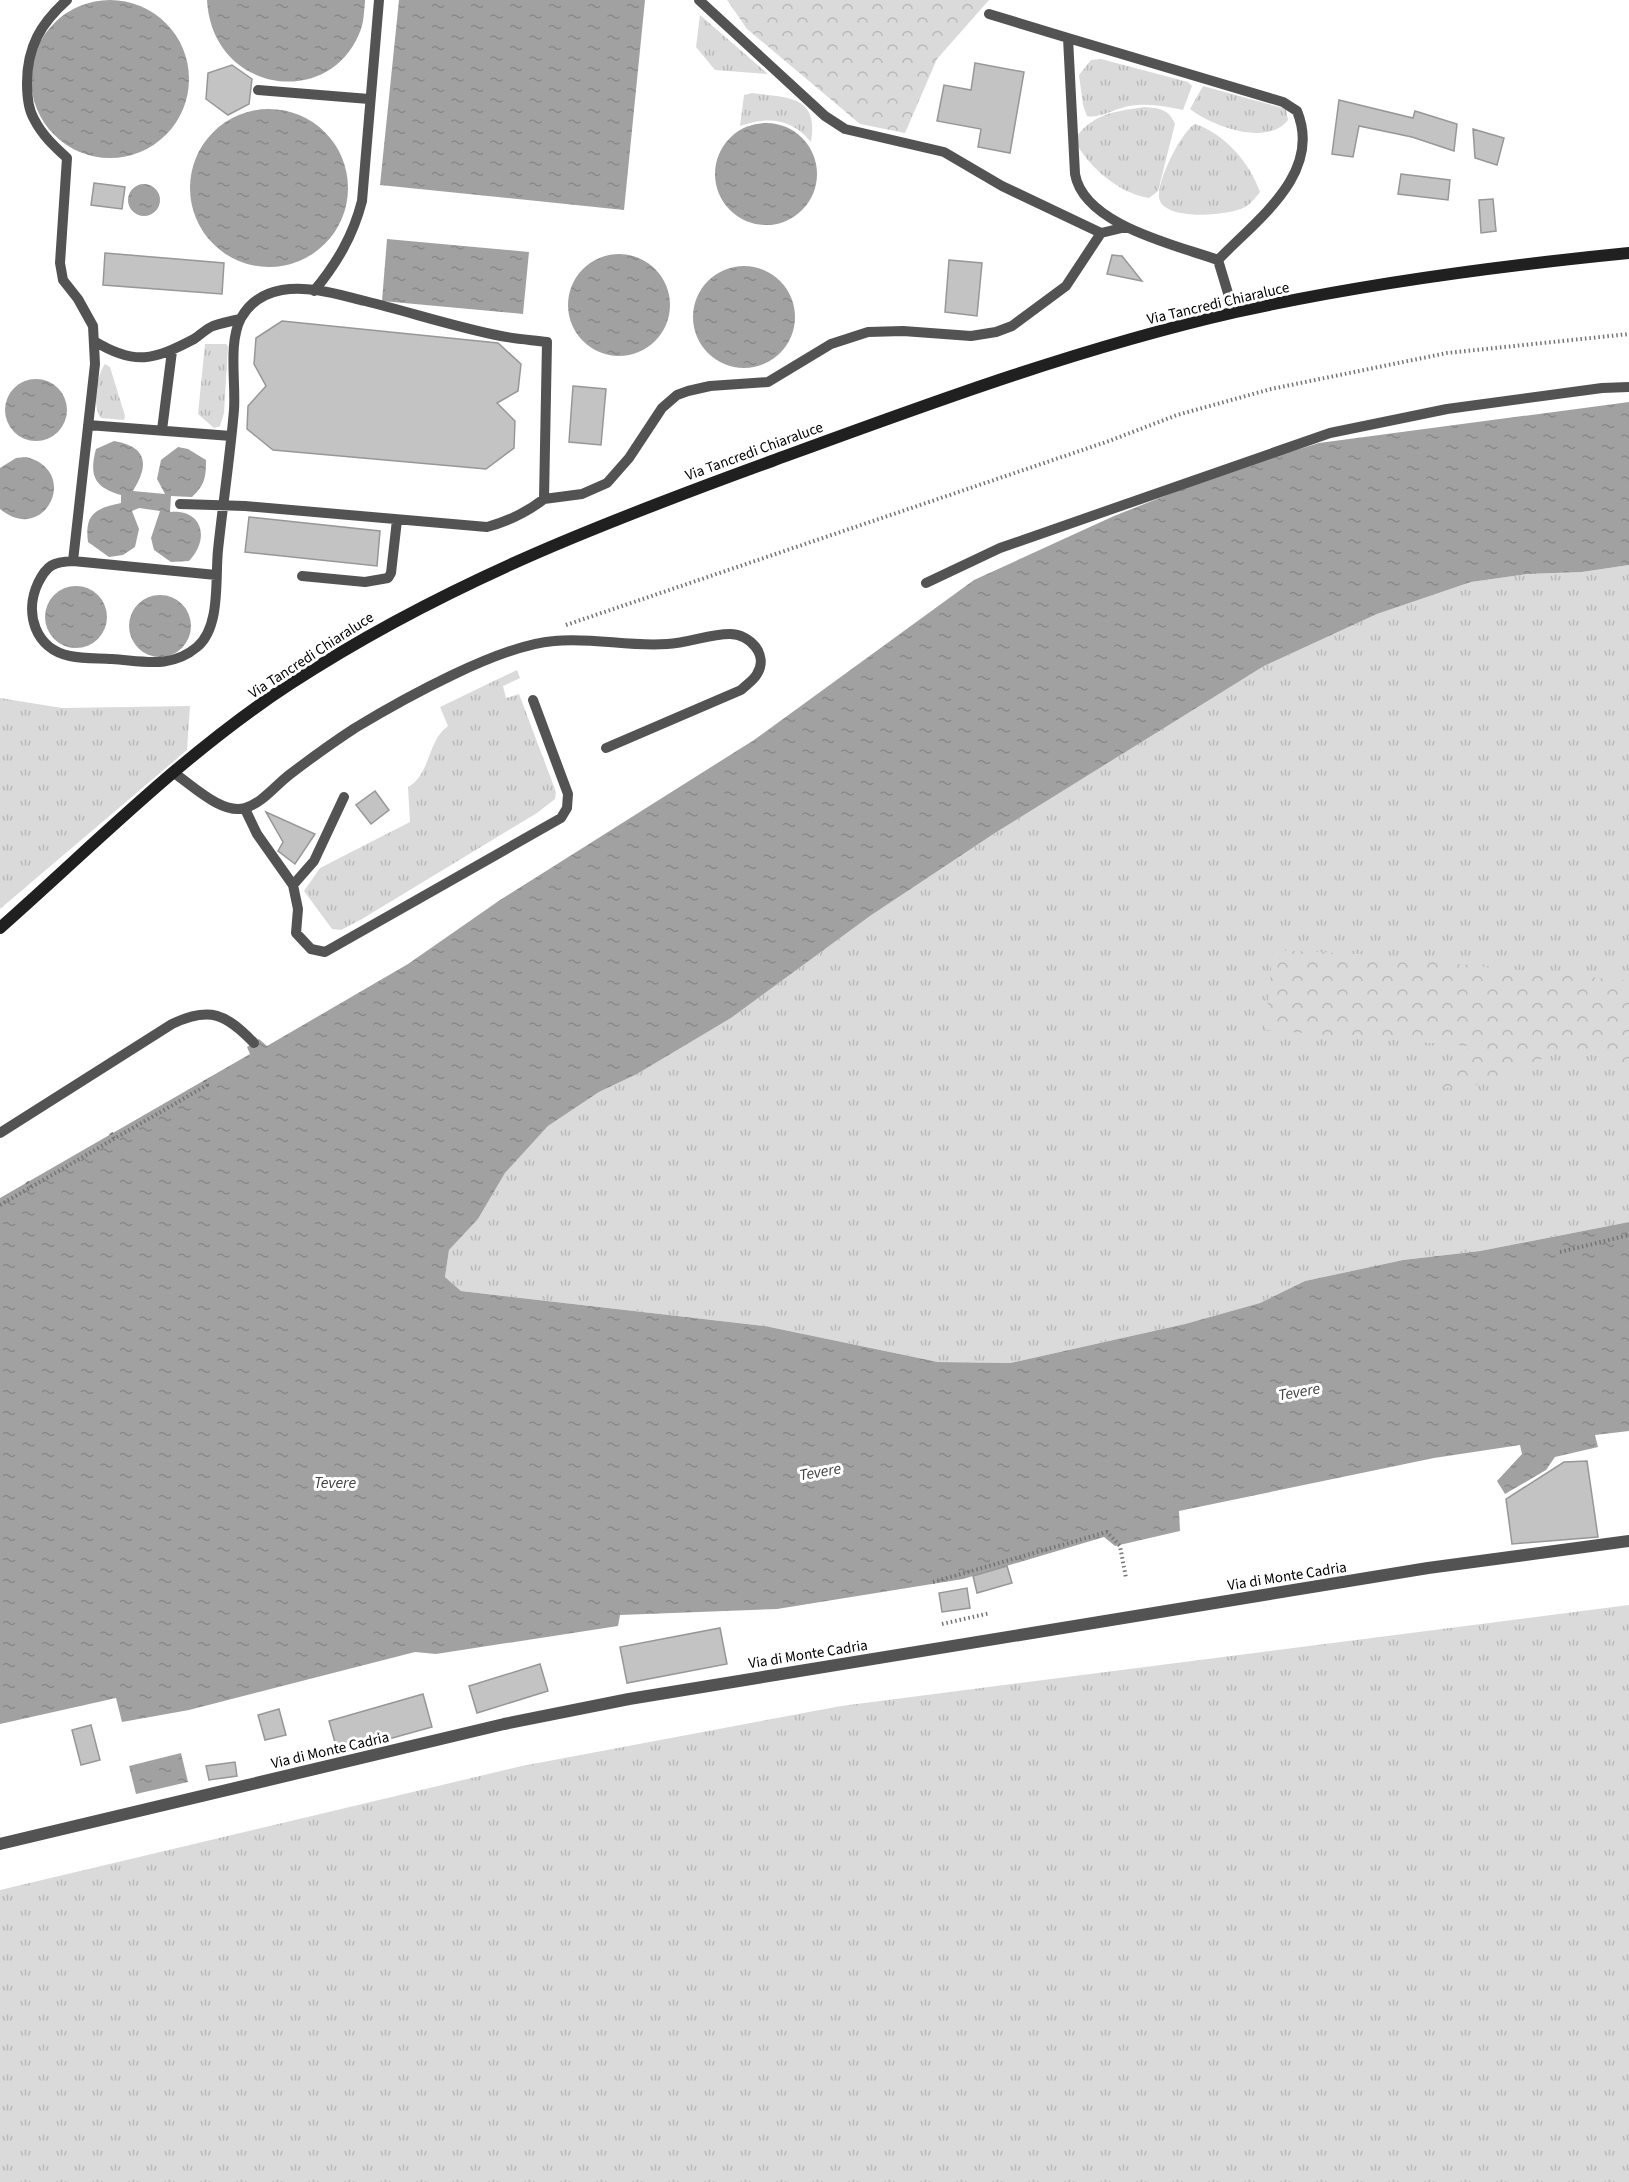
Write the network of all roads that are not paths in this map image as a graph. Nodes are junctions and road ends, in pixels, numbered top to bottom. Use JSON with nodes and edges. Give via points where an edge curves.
{"nodes":[{"id":1,"x":67,"y":0,"type":"edge"},
{"id":2,"x":379,"y":0,"type":"edge"},
{"id":3,"x":699,"y":0,"type":"edge"},
{"id":4,"x":989,"y":14,"type":"dead end"},
{"id":5,"x":1068,"y":38,"type":"junction"},
{"id":6,"x":258,"y":90,"type":"dead end"},
{"id":7,"x":369,"y":99,"type":"junction"},
{"id":8,"x":1126,"y":226,"type":"junction"},
{"id":9,"x":1101,"y":233,"type":"junction"},
{"id":10,"x":1629,"y":253,"type":"edge"},
{"id":11,"x":1218,"y":260,"type":"junction"},
{"id":12,"x":314,"y":291,"type":"junction"},
{"id":13,"x":1234,"y":313,"type":"junction"},
{"id":14,"x":240,"y":319,"type":"junction"},
{"id":15,"x":94,"y":340,"type":"junction"},
{"id":16,"x":172,"y":351,"type":"junction"},
{"id":17,"x":1629,"y":387,"type":"edge"},
{"id":18,"x":88,"y":425,"type":"junction"},
{"id":19,"x":162,"y":430,"type":"junction"},
{"id":20,"x":231,"y":436,"type":"junction"},
{"id":21,"x":544,"y":499,"type":"junction"},
{"id":22,"x":180,"y":504,"type":"dead end"},
{"id":23,"x":223,"y":505,"type":"junction"},
{"id":24,"x":397,"y":520,"type":"junction"},
{"id":25,"x":73,"y":561,"type":"junction"},
{"id":26,"x":216,"y":575,"type":"junction"},
{"id":27,"x":302,"y":576,"type":"dead end"},
{"id":28,"x":926,"y":584,"type":"dead end"},
{"id":29,"x":533,"y":700,"type":"dead end"},
{"id":30,"x":606,"y":747,"type":"dead end"},
{"id":31,"x":174,"y":773,"type":"junction"},
{"id":32,"x":344,"y":797,"type":"dead end"},
{"id":33,"x":244,"y":809,"type":"junction"},
{"id":34,"x":293,"y":885,"type":"junction"},
{"id":35,"x":0,"y":928,"type":"edge"},
{"id":36,"x":254,"y":1042,"type":"dead end"},
{"id":37,"x":0,"y":1133,"type":"edge"},
{"id":38,"x":1629,"y":1541,"type":"edge"},
{"id":39,"x":0,"y":1844,"type":"edge"}],
"edges":[{"from":1,"to":15,"type":"lane","via":[[48,17],[32,43],[27,93],[32,117],[67,158],[60,262],[63,280],[93,326]]},
{"from":2,"to":7,"type":"lane"},
{"from":3,"to":9,"type":"lane","via":[[825,116],[845,129],[944,152],[1002,186]]},
{"from":4,"to":5,"type":"lane"},
{"from":5,"to":8,"type":"lane","via":[[1076,181],[1086,199]]},
{"from":5,"to":11,"type":"lane","via":[[1283,102],[1297,111],[1302,146],[1294,176],[1282,194]]},
{"from":6,"to":7,"type":"lane"},
{"from":7,"to":12,"type":"lane","via":[[362,201],[355,229]]},
{"from":8,"to":9,"type":"lane"},
{"from":8,"to":11,"type":"lane"},
{"from":9,"to":21,"type":"lane","via":[[1066,286],[1012,326],[971,336],[868,332],[831,344],[768,382],[710,386],[677,395],[662,408],[607,483],[582,494]]},
{"from":10,"to":13,"type":"street","name":"Via Tancredi Chiaraluce","via":[[1419,278]]},
{"from":11,"to":13,"type":"lane"},
{"from":12,"to":14,"type":"lane","via":[[284,289],[260,297]]},
{"from":12,"to":21,"type":"lane","via":[[331,292],[501,336],[547,342]]},
{"from":13,"to":31,"type":"street","name":"Via Tancredi Chiaraluce","via":[[1017,374],[659,502],[518,559],[343,651],[260,705]]},
{"from":14,"to":16,"type":"lane","via":[[211,327]]},
{"from":14,"to":20,"type":"lane"},
{"from":15,"to":16,"type":"lane","via":[[137,357],[152,358]]},
{"from":15,"to":18,"type":"lane"},
{"from":16,"to":19,"type":"lane"},
{"from":17,"to":28,"type":"lane","via":[[1447,409],[1330,433],[1000,548]]},
{"from":18,"to":19,"type":"lane"},
{"from":18,"to":25,"type":"lane"},
{"from":19,"to":20,"type":"lane"},
{"from":20,"to":23,"type":"lane"},
{"from":21,"to":24,"type":"lane","via":[[526,513],[487,527]]},
{"from":22,"to":23,"type":"lane"},
{"from":23,"to":24,"type":"lane"},
{"from":23,"to":26,"type":"lane"},
{"from":24,"to":27,"type":"lane","via":[[388,578],[365,582]]},
{"from":25,"to":26,"type":"lane"},
{"from":25,"to":26,"type":"lane","via":[[53,562],[47,567],[32,599],[31,618],[45,643],[70,656],[163,663],[182,659],[208,636]]},
{"from":29,"to":34,"type":"lane","via":[[568,794],[561,818],[325,952],[311,949],[296,933],[298,909]]},
{"from":30,"to":33,"type":"lane","via":[[741,690],[757,674],[761,662],[756,646],[748,638],[732,633],[670,644],[630,645],[591,639],[530,644],[442,681],[377,715],[333,742]]},
{"from":31,"to":33,"type":"lane","via":[[214,801]]},
{"from":31,"to":35,"type":"street","name":"Via Tancredi Chiaraluce"},
{"from":32,"to":34,"type":"lane","via":[[314,861]]},
{"from":33,"to":34,"type":"lane"},
{"from":36,"to":37,"type":"lane","via":[[221,1016],[191,1016],[172,1024]]},
{"from":38,"to":39,"type":"street","name":"Via di Monte Cadria","via":[[1417,1570],[618,1701],[504,1724]]}]}
